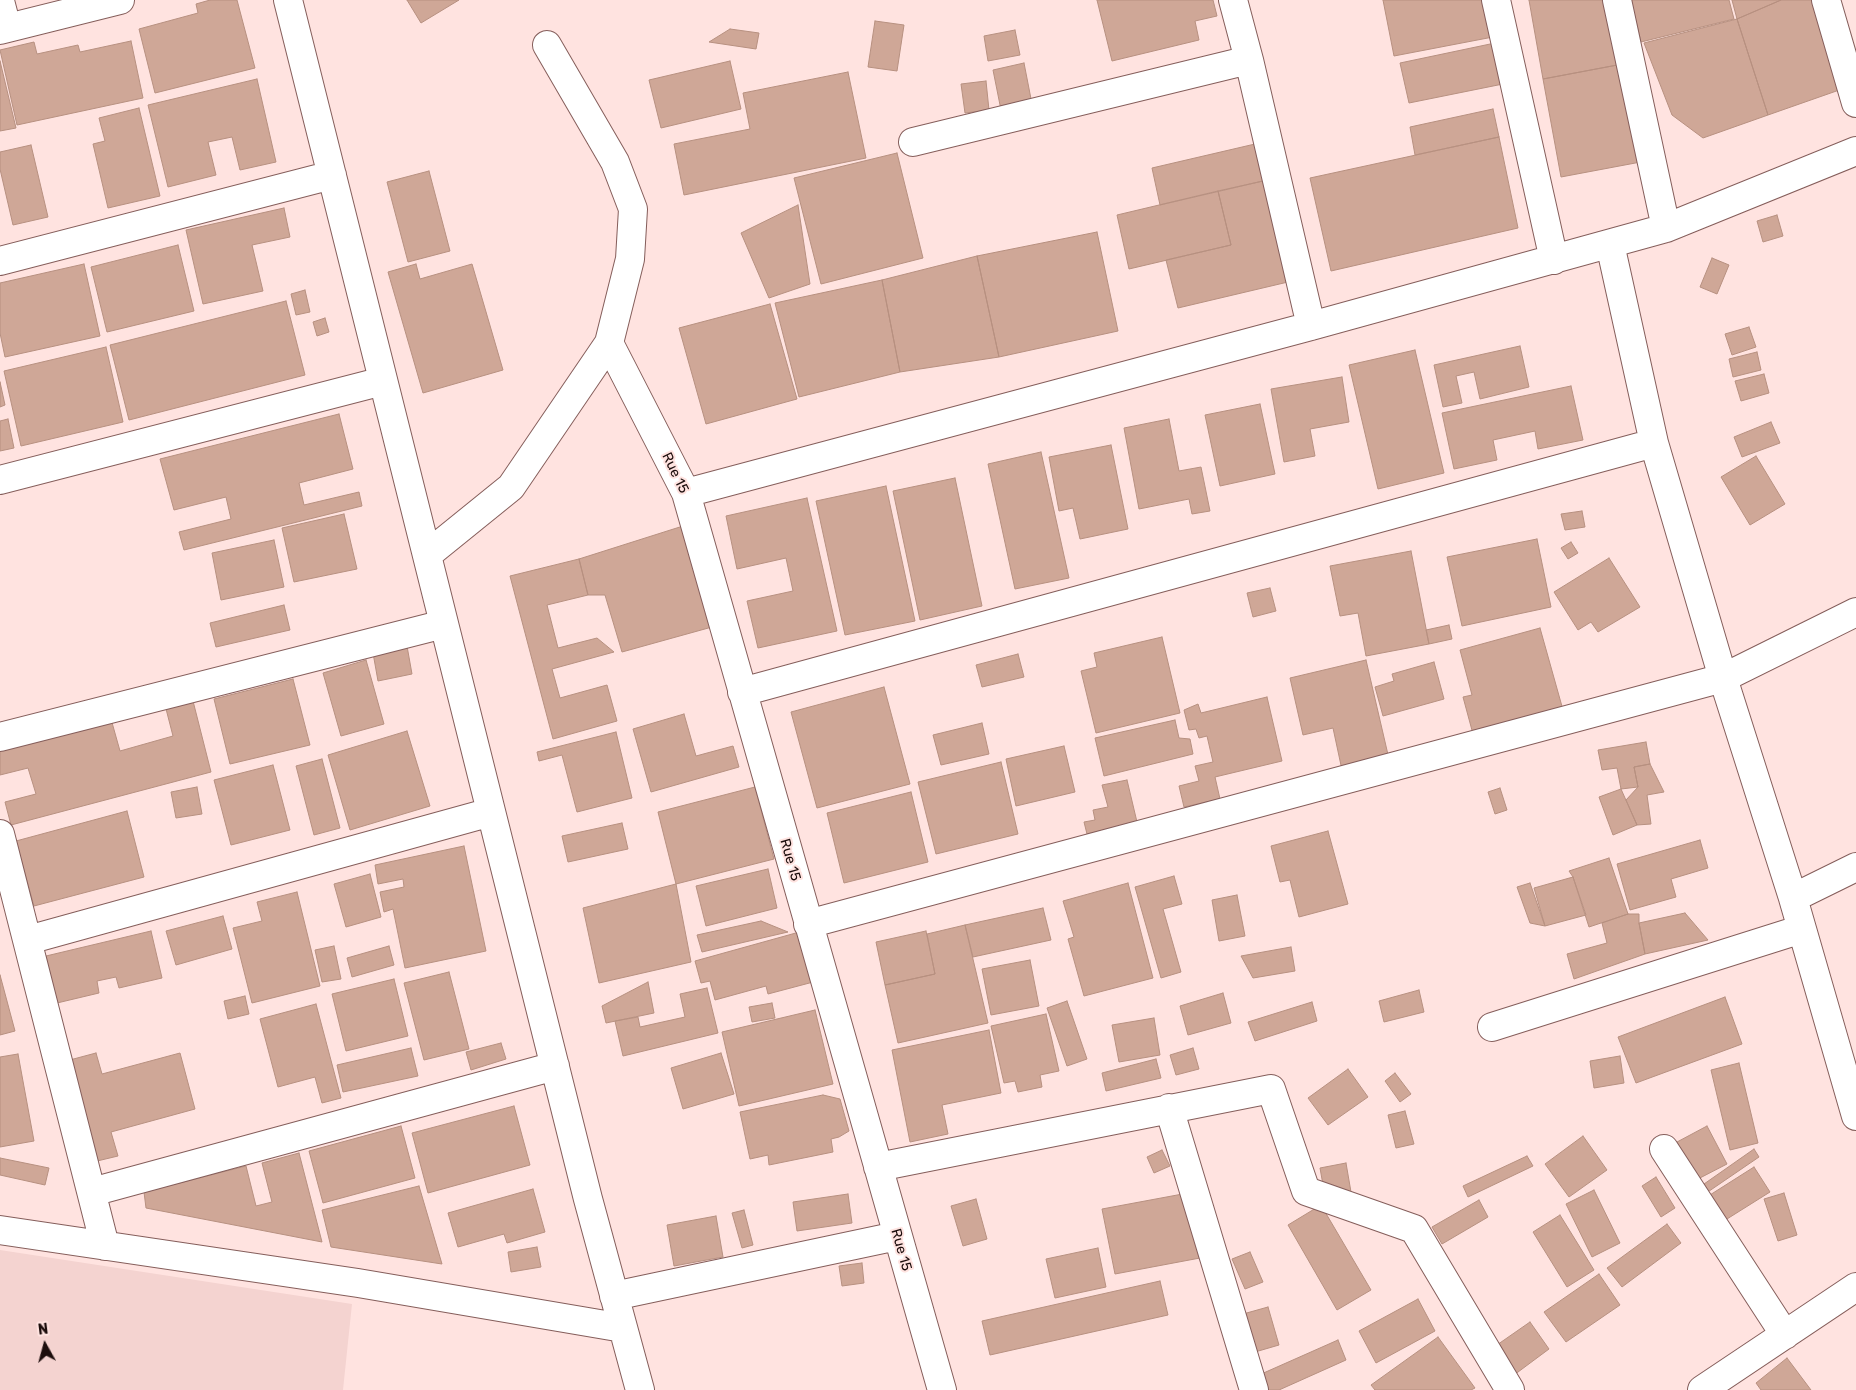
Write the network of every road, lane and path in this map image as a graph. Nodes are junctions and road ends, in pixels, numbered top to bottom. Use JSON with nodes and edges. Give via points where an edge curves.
{"nodes":[{"id":1,"x":120,"y":0,"type":"edge"},
{"id":2,"x":288,"y":0,"type":"edge"},
{"id":3,"x":1233,"y":0,"type":"edge"},
{"id":4,"x":1496,"y":0,"type":"edge"},
{"id":5,"x":1617,"y":0,"type":"edge"},
{"id":6,"x":1826,"y":0,"type":"edge"},
{"id":7,"x":0,"y":1,"type":"edge"},
{"id":8,"x":3,"y":29,"type":"edge"},
{"id":9,"x":547,"y":45,"type":"dead end"},
{"id":10,"x":1249,"y":60,"type":"junction"},
{"id":11,"x":1856,"y":103,"type":"edge"},
{"id":12,"x":913,"y":142,"type":"dead end"},
{"id":13,"x":1856,"y":151,"type":"edge"},
{"id":14,"x":332,"y":175,"type":"junction"},
{"id":15,"x":1666,"y":228,"type":"junction"},
{"id":16,"x":1610,"y":244,"type":"junction"},
{"id":17,"x":1554,"y":260,"type":"junction"},
{"id":18,"x":0,"y":261,"type":"edge"},
{"id":19,"x":1311,"y":326,"type":"junction"},
{"id":20,"x":608,"y":343,"type":"junction"},
{"id":21,"x":383,"y":381,"type":"junction"},
{"id":22,"x":1654,"y":443,"type":"junction"},
{"id":23,"x":0,"y":480,"type":"edge"},
{"id":24,"x":686,"y":493,"type":"junction"},
{"id":25,"x":427,"y":555,"type":"junction"},
{"id":26,"x":1856,"y":612,"type":"edge"},
{"id":27,"x":444,"y":624,"type":"junction"},
{"id":28,"x":1723,"y":678,"type":"junction"},
{"id":29,"x":742,"y":692,"type":"junction"},
{"id":30,"x":0,"y":737,"type":"edge"},
{"id":31,"x":491,"y":812,"type":"junction"},
{"id":32,"x":0,"y":834,"type":"edge"},
{"id":33,"x":1856,"y":867,"type":"edge"},
{"id":34,"x":1793,"y":898,"type":"junction"},
{"id":35,"x":808,"y":924,"type":"junction"},
{"id":36,"x":1802,"y":929,"type":"junction"},
{"id":37,"x":28,"y":940,"type":"junction"},
{"id":38,"x":1492,"y":1027,"type":"dead end"},
{"id":39,"x":555,"y":1066,"type":"junction"},
{"id":40,"x":1169,"y":1108,"type":"junction"},
{"id":41,"x":1856,"y":1116,"type":"edge"},
{"id":42,"x":1664,"y":1149,"type":"dead end"},
{"id":43,"x":878,"y":1167,"type":"junction"},
{"id":44,"x":92,"y":1192,"type":"junction"},
{"id":45,"x":0,"y":1230,"type":"edge"},
{"id":46,"x":897,"y":1236,"type":"junction"},
{"id":47,"x":105,"y":1246,"type":"junction"},
{"id":48,"x":1856,"y":1287,"type":"edge"},
{"id":49,"x":614,"y":1296,"type":"junction"},
{"id":50,"x":623,"y":1328,"type":"junction"},
{"id":51,"x":1784,"y":1335,"type":"junction"},
{"id":52,"x":640,"y":1390,"type":"edge"},
{"id":53,"x":942,"y":1390,"type":"edge"},
{"id":54,"x":1254,"y":1390,"type":"edge"},
{"id":55,"x":1510,"y":1390,"type":"edge"},
{"id":56,"x":1702,"y":1390,"type":"edge"}],
"edges":[{"from":1,"to":8,"type":"street"},
{"from":2,"to":14,"type":"street"},
{"from":3,"to":10,"type":"street"},
{"from":4,"to":17,"type":"street"},
{"from":5,"to":15,"type":"street"},
{"from":6,"to":11,"type":"street"},
{"from":7,"to":8,"type":"street"},
{"from":9,"to":20,"type":"street","via":[[616,162],[633,209],[630,260]]},
{"from":10,"to":12,"type":"street"},
{"from":10,"to":19,"type":"street"},
{"from":13,"to":15,"type":"street"},
{"from":14,"to":18,"type":"street"},
{"from":14,"to":21,"type":"street"},
{"from":15,"to":16,"type":"street"},
{"from":16,"to":17,"type":"street"},
{"from":16,"to":22,"type":"street"},
{"from":17,"to":19,"type":"street"},
{"from":19,"to":24,"type":"street"},
{"from":20,"to":24,"type":"street","name":"Rue 15"},
{"from":20,"to":25,"type":"street","via":[[511,487]]},
{"from":21,"to":23,"type":"street"},
{"from":21,"to":25,"type":"street"},
{"from":22,"to":28,"type":"street"},
{"from":22,"to":29,"type":"street"},
{"from":24,"to":29,"type":"street","name":"Rue 15"},
{"from":25,"to":27,"type":"street"},
{"from":26,"to":28,"type":"street"},
{"from":27,"to":30,"type":"street"},
{"from":27,"to":31,"type":"street"},
{"from":28,"to":34,"type":"street"},
{"from":28,"to":35,"type":"street"},
{"from":29,"to":35,"type":"street","name":"Rue 15"},
{"from":31,"to":37,"type":"street"},
{"from":31,"to":39,"type":"street"},
{"from":32,"to":37,"type":"street"},
{"from":33,"to":34,"type":"street"},
{"from":34,"to":36,"type":"street"},
{"from":35,"to":43,"type":"street","name":"Rue 15"},
{"from":36,"to":38,"type":"street"},
{"from":36,"to":41,"type":"street"},
{"from":37,"to":44,"type":"street"},
{"from":39,"to":44,"type":"street"},
{"from":39,"to":49,"type":"street"},
{"from":40,"to":43,"type":"street"},
{"from":40,"to":54,"type":"street"},
{"from":40,"to":55,"type":"street","via":[[1271,1089],[1306,1191],[1414,1229]]},
{"from":42,"to":51,"type":"street"},
{"from":43,"to":46,"type":"street","name":"Rue 15"},
{"from":44,"to":47,"type":"street"},
{"from":45,"to":47,"type":"street"},
{"from":46,"to":49,"type":"street"},
{"from":46,"to":53,"type":"street","name":"Rue 15"},
{"from":47,"to":50,"type":"street"},
{"from":48,"to":51,"type":"street"},
{"from":49,"to":50,"type":"street"},
{"from":50,"to":52,"type":"street"},
{"from":51,"to":56,"type":"street"}]}
